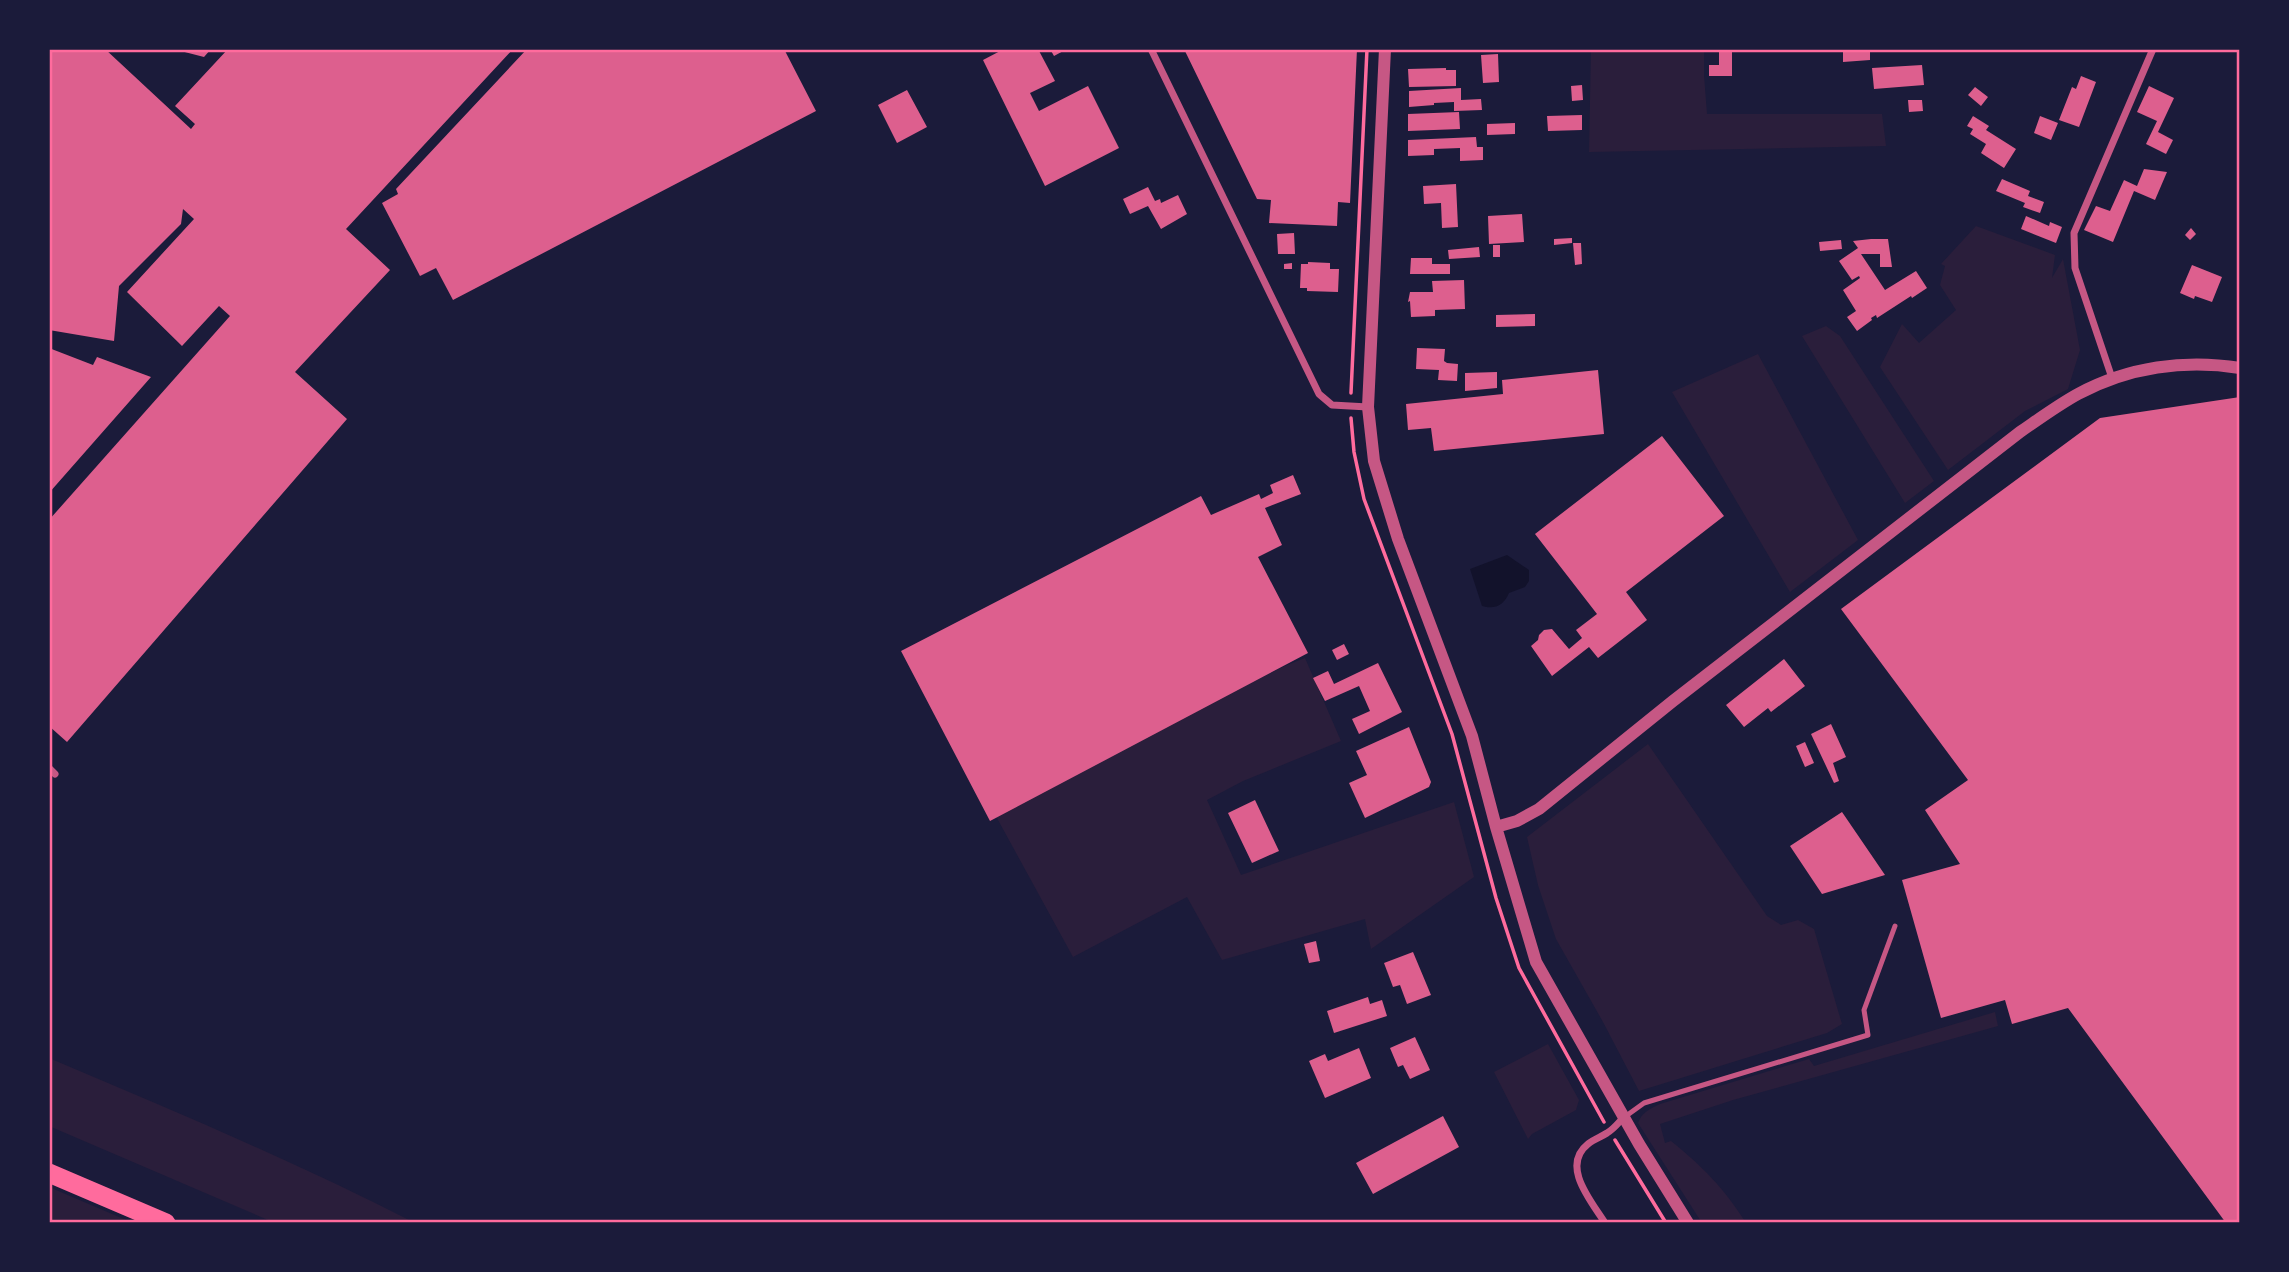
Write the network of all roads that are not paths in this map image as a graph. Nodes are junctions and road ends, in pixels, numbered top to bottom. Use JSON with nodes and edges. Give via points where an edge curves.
{"nodes":[{"id":1,"x":1151,"y":49,"type":"edge"},
{"id":2,"x":1385,"y":49,"type":"edge"},
{"id":3,"x":2153,"y":49,"type":"edge"},
{"id":4,"x":2240,"y":368,"type":"edge"},
{"id":5,"x":2112,"y":378,"type":"junction"},
{"id":6,"x":1368,"y":407,"type":"junction"},
{"id":7,"x":1496,"y":827,"type":"junction"},
{"id":8,"x":1895,"y":926,"type":"dead end"},
{"id":9,"x":1624,"y":1117,"type":"junction"},
{"id":10,"x":49,"y":1173,"type":"edge"},
{"id":11,"x":166,"y":1223,"type":"edge"},
{"id":12,"x":1605,"y":1223,"type":"edge"},
{"id":13,"x":1688,"y":1223,"type":"edge"}],
"edges":[{"from":1,"to":6,"type":"street","via":[[1319,394],[1332,405]]},
{"from":2,"to":6,"type":"street"},
{"from":3,"to":5,"type":"street","via":[[2074,233],[2075,268]]},
{"from":4,"to":5,"type":"street","via":[[2157,366]]},
{"from":5,"to":7,"type":"street","via":[[2020,432],[1539,809]]},
{"from":6,"to":7,"type":"street","via":[[1374,461],[1398,539],[1472,736]]},
{"from":7,"to":9,"type":"street","via":[[1536,962]]},
{"from":8,"to":9,"type":"lane","via":[[1864,1010],[1868,1035],[1644,1103]]},
{"from":9,"to":12,"type":"street","via":[[1587,1144],[1576,1168]]},
{"from":9,"to":13,"type":"street"},
{"from":10,"to":11,"type":"highway"}]}
